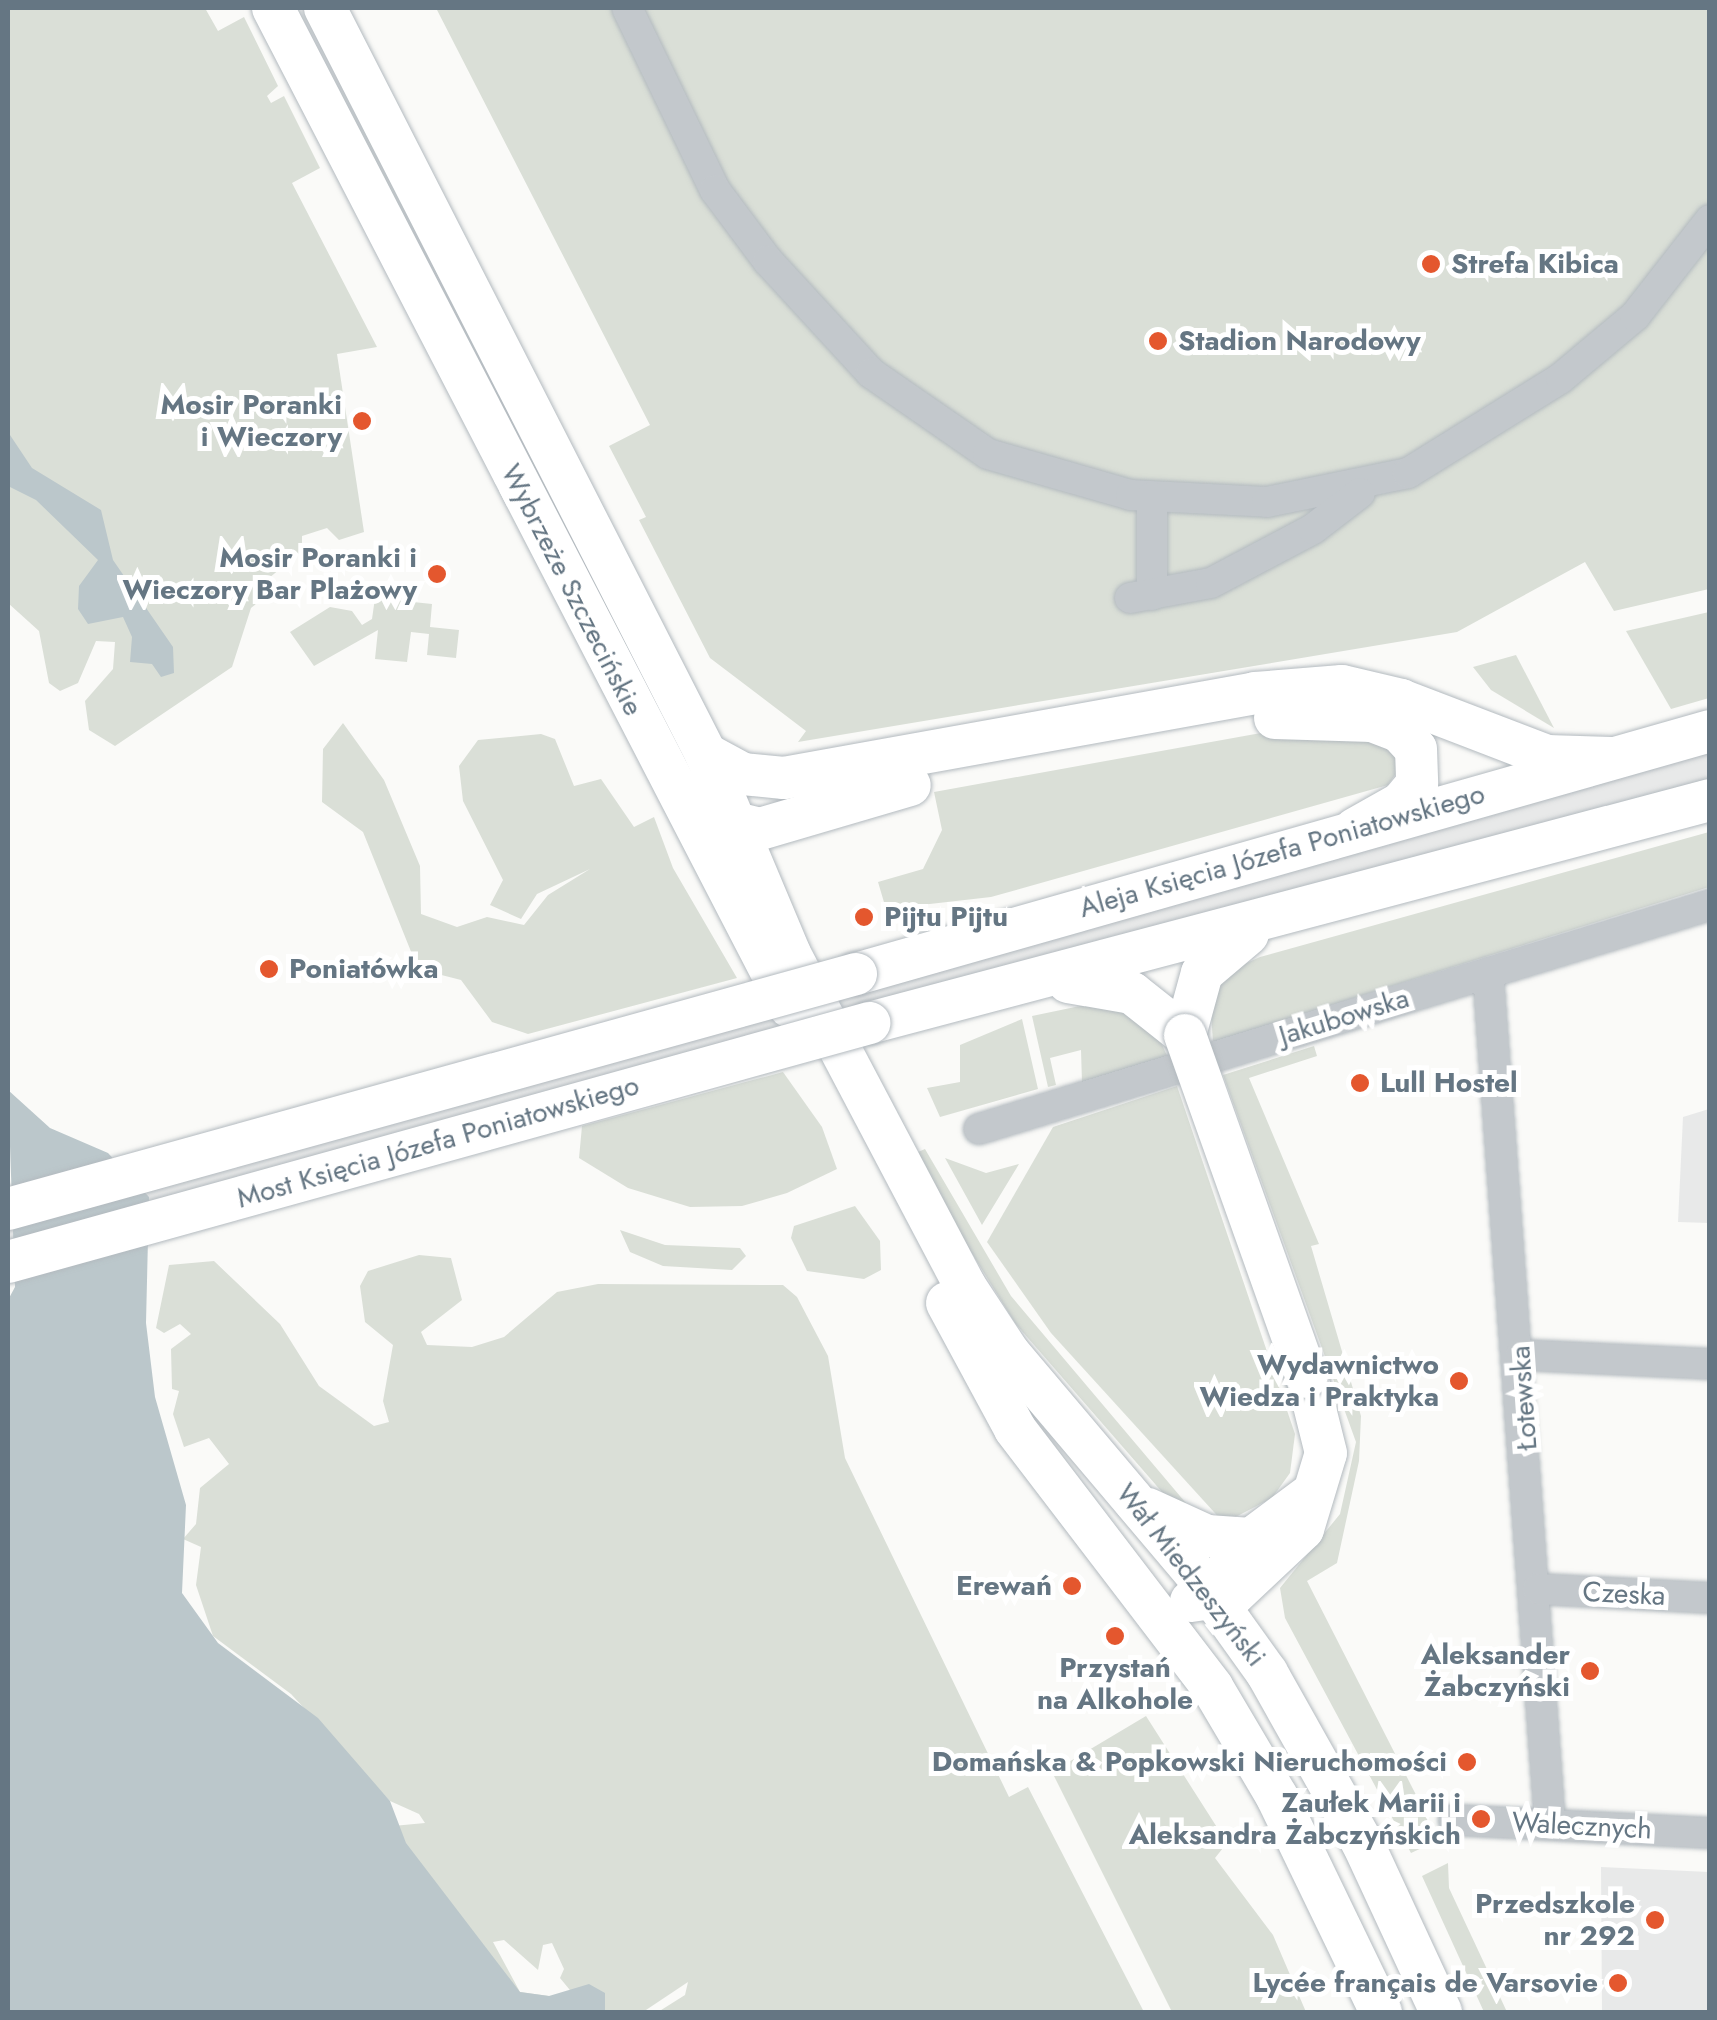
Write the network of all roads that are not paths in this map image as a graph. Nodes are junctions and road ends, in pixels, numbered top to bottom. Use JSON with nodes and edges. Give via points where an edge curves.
{"nodes":[{"id":1,"x":273,"y":8,"type":"edge"},
{"id":2,"x":325,"y":8,"type":"edge"},
{"id":3,"x":627,"y":8,"type":"edge"},
{"id":4,"x":1710,"y":220,"type":"edge"},
{"id":5,"x":1373,"y":482,"type":"junction"},
{"id":6,"x":1152,"y":497,"type":"junction"},
{"id":7,"x":1710,"y":731,"type":"edge"},
{"id":8,"x":706,"y":754,"type":"junction"},
{"id":9,"x":1612,"y":758,"type":"junction"},
{"id":10,"x":784,"y":778,"type":"junction"},
{"id":11,"x":674,"y":790,"type":"junction"},
{"id":12,"x":1710,"y":800,"type":"edge"},
{"id":13,"x":822,"y":808,"type":"junction"},
{"id":14,"x":730,"y":820,"type":"junction"},
{"id":15,"x":1355,"y":829,"type":"junction"},
{"id":16,"x":712,"y":865,"type":"junction"},
{"id":17,"x":1710,"y":905,"type":"edge"},
{"id":18,"x":1266,"y":923,"type":"junction"},
{"id":19,"x":778,"y":925,"type":"junction"},
{"id":20,"x":1488,"y":973,"type":"junction"},
{"id":21,"x":856,"y":974,"type":"joint"},
{"id":22,"x":974,"y":996,"type":"junction"},
{"id":23,"x":1172,"y":999,"type":"junction"},
{"id":24,"x":980,"y":1130,"type":"dead end"},
{"id":25,"x":890,"y":1165,"type":"junction"},
{"id":26,"x":8,"y":1209,"type":"edge"},
{"id":27,"x":8,"y":1262,"type":"edge"},
{"id":28,"x":1521,"y":1355,"type":"junction"},
{"id":29,"x":1710,"y":1364,"type":"edge"},
{"id":30,"x":1136,"y":1502,"type":"junction"},
{"id":31,"x":1264,"y":1550,"type":"junction"},
{"id":32,"x":1128,"y":1570,"type":"junction"},
{"id":33,"x":1538,"y":1590,"type":"junction"},
{"id":34,"x":1710,"y":1598,"type":"edge"},
{"id":35,"x":1211,"y":1600,"type":"junction"},
{"id":36,"x":1250,"y":1649,"type":"junction"},
{"id":37,"x":1205,"y":1677,"type":"junction"},
{"id":38,"x":1454,"y":1820,"type":"dead end"},
{"id":39,"x":1550,"y":1824,"type":"junction"},
{"id":40,"x":1710,"y":1833,"type":"edge"},
{"id":41,"x":1381,"y":2012,"type":"edge"},
{"id":42,"x":1441,"y":2012,"type":"edge"}],
"edges":[{"from":1,"to":11,"type":"main road","name":"Wybrzeże Szczecińskie"},
{"from":2,"to":8,"type":"main road","name":"Wybrzeże Szczecińskie"},
{"from":3,"to":6,"type":"street","via":[[716,190],[772,265],[872,373],[988,454],[1060,480]]},
{"from":4,"to":5,"type":"street","via":[[1636,316],[1561,378],[1452,449]]},
{"from":5,"to":6,"type":"street","via":[[1267,502]]},
{"from":5,"to":6,"type":"street","via":[[1268,556],[1211,583],[1141,597]]},
{"from":7,"to":9,"type":"main road","name":"Aleja Księcia Józefa Poniatowskiego"},
{"from":8,"to":10,"type":"main road","via":[[743,774]]},
{"from":8,"to":14,"type":"main road","name":"Wybrzeże Szczecińskie"},
{"from":9,"to":10,"type":"main road","via":[[1547,756],[1401,700],[1299,686]]},
{"from":9,"to":15,"type":"main road","name":"Aleja Księcia Józefa Poniatowskiego"},
{"from":10,"to":14,"type":"main road"},
{"from":11,"to":14,"type":"main road"},
{"from":11,"to":16,"type":"main road","name":"Wybrzeże Szczecińskie"},
{"from":12,"to":18,"type":"main road"},
{"from":13,"to":14,"type":"main road","via":[[760,829]]},
{"from":13,"to":15,"type":"main road","via":[[1275,718],[1337,716],[1400,732],[1420,760],[1417,784],[1402,803]]},
{"from":13,"to":19,"type":"main road","via":[[783,867]]},
{"from":14,"to":16,"type":"main road"},
{"from":14,"to":19,"type":"main road","name":"Wybrzeże Szczecińskie"},
{"from":15,"to":21,"type":"main road","name":"Aleja Księcia Józefa Poniatowskiego"},
{"from":16,"to":25,"type":"main road","name":"Wybrzeże Szczecińskie"},
{"from":17,"to":20,"type":"street","name":"Jakubowska"},
{"from":18,"to":22,"type":"main road"},
{"from":18,"to":23,"type":"main road","via":[[1212,957]]},
{"from":19,"to":25,"type":"main road","name":"Wybrzeże Szczecińskie"},
{"from":20,"to":24,"type":"street","name":"Jakubowska"},
{"from":20,"to":28,"type":"street","name":"Łotewska"},
{"from":21,"to":26,"type":"main road","name":"Most Księcia Józefa Poniatowskiego","bridge":true},
{"from":22,"to":23,"type":"main road","via":[[1078,982]]},
{"from":22,"to":27,"type":"main road","name":"Most Księcia Józefa Poniatowskiego","bridge":true},
{"from":23,"to":31,"type":"main road","bridge":true,"via":[[1321,1416],[1321,1484]]},
{"from":25,"to":30,"type":"main road","name":"Wał Miedzeszyński","via":[[1008,1352]]},
{"from":25,"to":32,"type":"main road","name":"Wał Miedzeszyński","via":[[1016,1429]]},
{"from":28,"to":29,"type":"street"},
{"from":28,"to":33,"type":"street","name":"Łotewska"},
{"from":30,"to":31,"type":"main road","via":[[1207,1536]]},
{"from":30,"to":35,"type":"main road","name":"Wał Miedzeszyński"},
{"from":31,"to":35,"type":"main road"},
{"from":31,"to":36,"type":"main road","via":[[1242,1612]]},
{"from":32,"to":35,"type":"main road"},
{"from":32,"to":37,"type":"main road","name":"Wał Miedzeszyński"},
{"from":33,"to":34,"type":"street","name":"Czeska"},
{"from":33,"to":39,"type":"street","name":"Łotewska"},
{"from":35,"to":36,"type":"main road","name":"Wał Miedzeszyński"},
{"from":35,"to":37,"type":"main road"},
{"from":36,"to":42,"type":"main road","name":"Wał Miedzeszyński","via":[[1336,1794]]},
{"from":37,"to":41,"type":"main road","name":"Wał Miedzeszyński","via":[[1276,1798]]},
{"from":38,"to":39,"type":"street","name":"Walecznych"},
{"from":39,"to":40,"type":"street","name":"Walecznych"}]}
